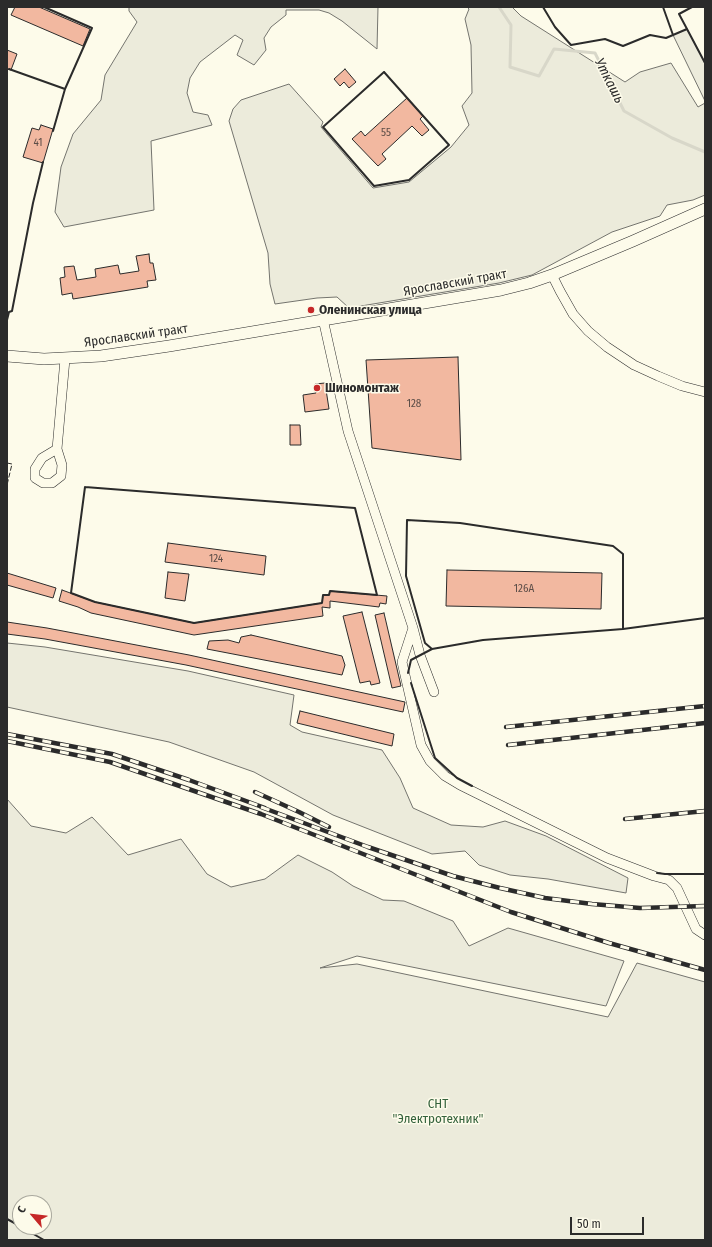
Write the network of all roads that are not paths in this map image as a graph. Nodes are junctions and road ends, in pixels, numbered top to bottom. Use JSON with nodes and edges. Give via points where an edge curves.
{"nodes":[{"id":1,"x":705,"y":209,"type":"edge"},
{"id":2,"x":552,"y":275,"type":"junction"},
{"id":3,"x":323,"y":319,"type":"junction"},
{"id":4,"x":7,"y":356,"type":"edge"},
{"id":5,"x":65,"y":359,"type":"junction"},
{"id":6,"x":705,"y":392,"type":"edge"},
{"id":7,"x":57,"y":449,"type":"dead end"},
{"id":8,"x":413,"y":628,"type":"junction"},
{"id":9,"x":434,"y":692,"type":"dead end"},
{"id":10,"x":705,"y":935,"type":"edge"}],
"edges":[{"from":1,"to":2,"type":"street","name":"Ярославский тракт"},
{"from":2,"to":3,"type":"street","name":"Ярославский тракт","via":[[501,290]]},
{"from":2,"to":6,"type":"street","via":[[574,314],[588,331],[607,347],[634,365],[682,386]]},
{"from":3,"to":5,"type":"street","name":"Ярославский тракт","via":[[127,352]]},
{"from":3,"to":8,"type":"street","via":[[348,431]]},
{"from":4,"to":5,"type":"street","name":"Ярославский тракт"},
{"from":5,"to":7,"type":"street"},
{"from":8,"to":9,"type":"street"},
{"from":8,"to":10,"type":"street","via":[[402,662],[422,745],[430,761],[445,776],[460,785],[607,858],[669,880],[677,888],[696,930]]}]}
